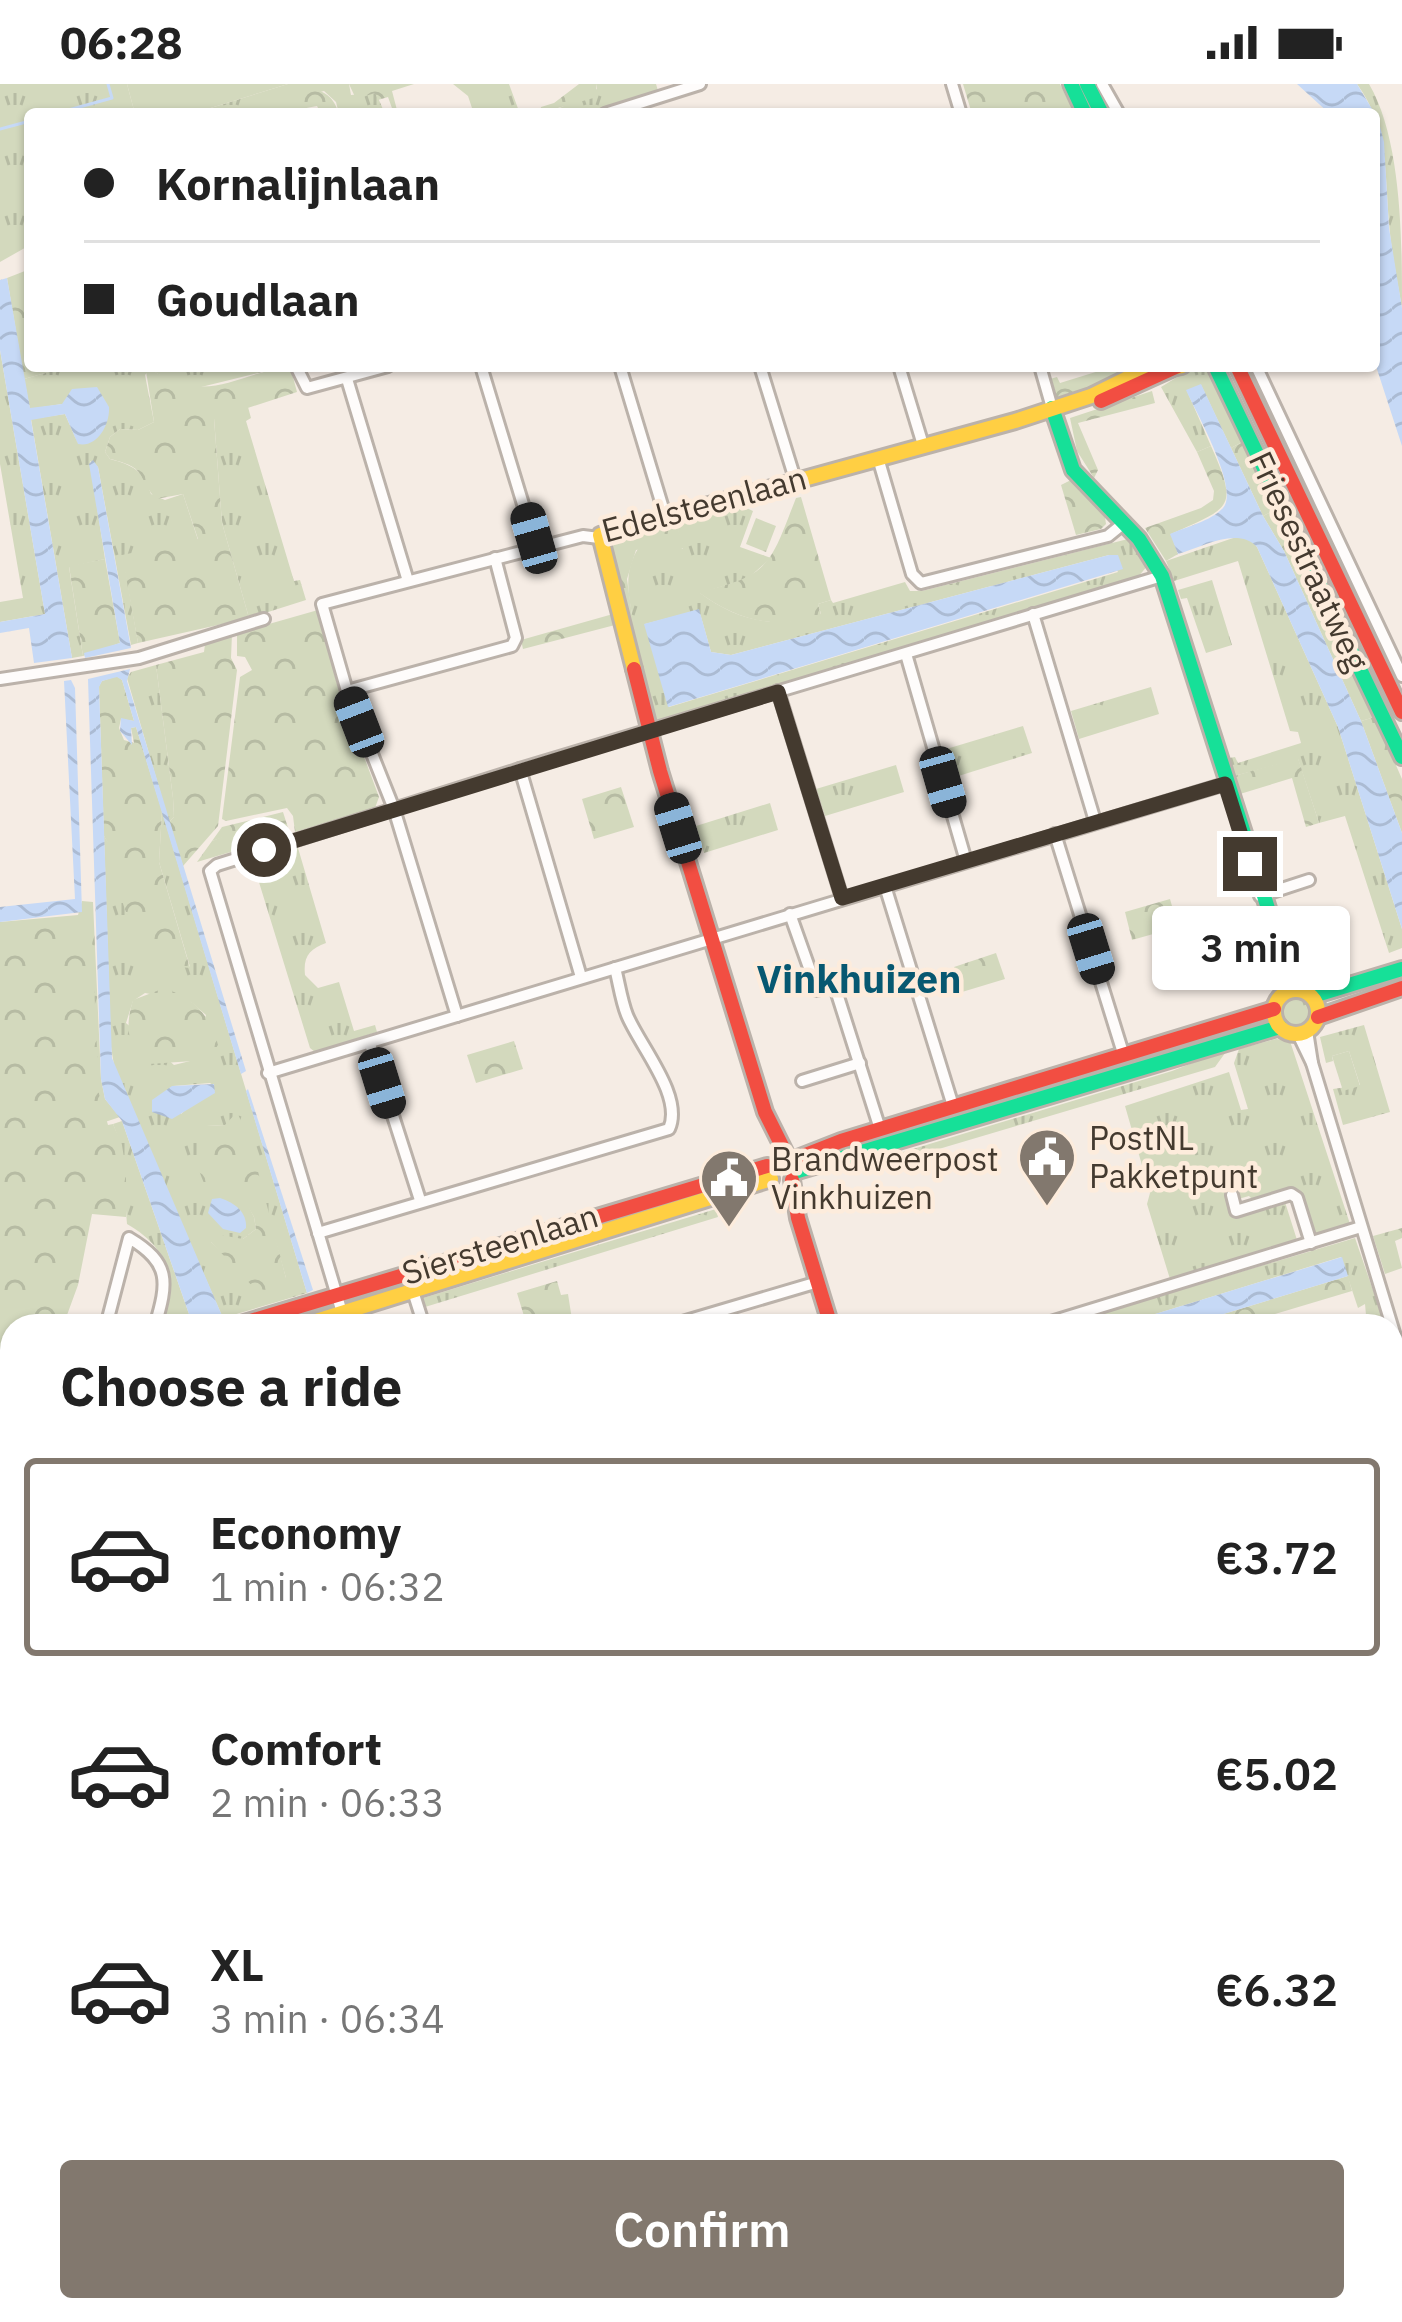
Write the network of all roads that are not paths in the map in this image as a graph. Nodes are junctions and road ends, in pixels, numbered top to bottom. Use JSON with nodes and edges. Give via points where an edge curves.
{"nodes":[{"id":1,"x":700,"y":84,"type":"edge"},
{"id":2,"x":624,"y":108,"type":"edge"},
{"id":3,"x":299,"y":372,"type":"edge"},
{"id":4,"x":369,"y":372,"type":"edge"},
{"id":5,"x":483,"y":372,"type":"edge"},
{"id":6,"x":622,"y":372,"type":"edge"},
{"id":7,"x":762,"y":372,"type":"edge"},
{"id":8,"x":901,"y":372,"type":"edge"},
{"id":9,"x":1042,"y":372,"type":"edge"},
{"id":10,"x":1140,"y":372,"type":"edge"},
{"id":11,"x":1166,"y":372,"type":"edge"},
{"id":12,"x":1216,"y":372,"type":"edge"},
{"id":13,"x":1240,"y":372,"type":"edge"},
{"id":14,"x":1259,"y":372,"type":"edge"},
{"id":15,"x":347,"y":379,"type":"junction"},
{"id":16,"x":1053,"y":411,"type":"junction"},
{"id":17,"x":922,"y":445,"type":"junction"},
{"id":18,"x":878,"y":458,"type":"junction"},
{"id":19,"x":795,"y":479,"type":"junction"},
{"id":20,"x":665,"y":514,"type":"junction"},
{"id":21,"x":1124,"y":523,"type":"junction"},
{"id":22,"x":599,"y":538,"type":"junction"},
{"id":23,"x":536,"y":547,"type":"junction"},
{"id":24,"x":495,"y":558,"type":"junction"},
{"id":25,"x":1162,"y":576,"type":"junction"},
{"id":26,"x":409,"y":581,"type":"junction"},
{"id":27,"x":1033,"y":614,"type":"junction"},
{"id":28,"x":264,"y":619,"type":"dead end"},
{"id":29,"x":906,"y":653,"type":"junction"},
{"id":30,"x":1402,"y":676,"type":"edge"},
{"id":31,"x":0,"y":679,"type":"edge"},
{"id":32,"x":347,"y":691,"type":"junction"},
{"id":33,"x":778,"y":692,"type":"junction"},
{"id":34,"x":1402,"y":712,"type":"edge"},
{"id":35,"x":649,"y":730,"type":"junction"},
{"id":36,"x":1402,"y":757,"type":"edge"},
{"id":37,"x":520,"y":769,"type":"junction"},
{"id":38,"x":1225,"y":784,"type":"junction"},
{"id":39,"x":394,"y":809,"type":"junction"},
{"id":40,"x":1095,"y":821,"type":"junction"},
{"id":41,"x":1055,"y":833,"type":"junction"},
{"id":42,"x":966,"y":861,"type":"junction"},
{"id":43,"x":1309,"y":880,"type":"dead end"},
{"id":44,"x":885,"y":886,"type":"junction"},
{"id":45,"x":1260,"y":896,"type":"junction"},
{"id":46,"x":842,"y":898,"type":"junction"},
{"id":47,"x":790,"y":914,"type":"junction"},
{"id":48,"x":712,"y":939,"type":"junction"},
{"id":49,"x":615,"y":968,"type":"junction"},
{"id":50,"x":1402,"y":969,"type":"edge"},
{"id":51,"x":581,"y":977,"type":"junction"},
{"id":52,"x":1402,"y":988,"type":"edge"},
{"id":53,"x":1290,"y":991,"type":"junction"},
{"id":54,"x":1312,"y":996,"type":"junction"},
{"id":55,"x":1274,"y":1009,"type":"junction"},
{"id":56,"x":457,"y":1016,"type":"junction"},
{"id":57,"x":1318,"y":1017,"type":"junction"},
{"id":58,"x":1280,"y":1027,"type":"junction"},
{"id":59,"x":1302,"y":1033,"type":"junction"},
{"id":60,"x":370,"y":1044,"type":"junction"},
{"id":61,"x":1123,"y":1053,"type":"junction"},
{"id":62,"x":860,"y":1064,"type":"junction"},
{"id":63,"x":268,"y":1073,"type":"junction"},
{"id":64,"x":802,"y":1081,"type":"dead end"},
{"id":65,"x":953,"y":1106,"type":"junction"},
{"id":66,"x":880,"y":1129,"type":"junction"},
{"id":67,"x":783,"y":1168,"type":"junction"},
{"id":68,"x":1232,"y":1195,"type":"dead end"},
{"id":69,"x":421,"y":1200,"type":"junction"},
{"id":70,"x":1361,"y":1227,"type":"junction"},
{"id":71,"x":318,"y":1233,"type":"junction"},
{"id":72,"x":1311,"y":1243,"type":"junction"},
{"id":73,"x":408,"y":1273,"type":"junction"},
{"id":74,"x":818,"y":1282,"type":"junction"},
{"id":75,"x":413,"y":1292,"type":"junction"},
{"id":76,"x":337,"y":1295,"type":"junction"},
{"id":77,"x":109,"y":1314,"type":"edge"},
{"id":78,"x":158,"y":1314,"type":"edge"},
{"id":79,"x":274,"y":1314,"type":"edge"},
{"id":80,"x":342,"y":1314,"type":"edge"},
{"id":81,"x":359,"y":1314,"type":"edge"},
{"id":82,"x":420,"y":1314,"type":"edge"},
{"id":83,"x":710,"y":1314,"type":"edge"},
{"id":84,"x":827,"y":1314,"type":"edge"},
{"id":85,"x":1077,"y":1314,"type":"edge"},
{"id":86,"x":1387,"y":1314,"type":"edge"}],
"edges":[{"from":1,"to":2,"type":"street"},
{"from":3,"to":15,"type":"street","via":[[308,388]]},
{"from":4,"to":15,"type":"street"},
{"from":5,"to":23,"type":"street"},
{"from":6,"to":20,"type":"street"},
{"from":7,"to":19,"type":"street"},
{"from":8,"to":17,"type":"street"},
{"from":9,"to":16,"type":"street"},
{"from":10,"to":16,"type":"main road","name":"Edelsteenlaan"},
{"from":11,"to":16,"type":"main road","name":"Edelsteenlaan","via":[[1118,395]]},
{"from":12,"to":36,"type":"main road","name":"Friesestraatweg"},
{"from":13,"to":34,"type":"main road","name":"Friesestraatweg"},
{"from":14,"to":30,"type":"street","name":"Friesestraatweg"},
{"from":15,"to":26,"type":"street"},
{"from":16,"to":17,"type":"main road","name":"Edelsteenlaan"},
{"from":16,"to":21,"type":"main road","via":[[1073,470]]},
{"from":17,"to":18,"type":"main road","name":"Edelsteenlaan"},
{"from":18,"to":19,"type":"main road","name":"Edelsteenlaan"},
{"from":18,"to":21,"type":"street","via":[[920,584],[1108,536]]},
{"from":19,"to":20,"type":"main road","name":"Edelsteenlaan"},
{"from":20,"to":22,"type":"main road","name":"Edelsteenlaan"},
{"from":21,"to":25,"type":"main road"},
{"from":22,"to":23,"type":"street","name":"Edelsteenlaan"},
{"from":22,"to":35,"type":"main road"},
{"from":23,"to":24,"type":"street","name":"Edelsteenlaan"},
{"from":24,"to":26,"type":"street","name":"Edelsteenlaan"},
{"from":24,"to":32,"type":"street","via":[[512,646]]},
{"from":25,"to":27,"type":"street"},
{"from":25,"to":38,"type":"main road"},
{"from":26,"to":32,"type":"street","name":"Edelsteenlaan","via":[[322,604]]},
{"from":27,"to":29,"type":"street"},
{"from":27,"to":40,"type":"street"},
{"from":28,"to":31,"type":"street","via":[[139,658]]},
{"from":29,"to":33,"type":"street"},
{"from":29,"to":42,"type":"street"},
{"from":32,"to":39,"type":"street"},
{"from":33,"to":35,"type":"street"},
{"from":33,"to":46,"type":"street"},
{"from":35,"to":37,"type":"street"},
{"from":35,"to":48,"type":"main road"},
{"from":37,"to":39,"type":"street"},
{"from":37,"to":51,"type":"street"},
{"from":38,"to":40,"type":"street"},
{"from":38,"to":45,"type":"main road"},
{"from":39,"to":56,"type":"street"},
{"from":39,"to":63,"type":"street","via":[[210,871]]},
{"from":40,"to":41,"type":"street"},
{"from":41,"to":42,"type":"street"},
{"from":41,"to":61,"type":"street"},
{"from":42,"to":44,"type":"street"},
{"from":43,"to":45,"type":"street"},
{"from":44,"to":46,"type":"street"},
{"from":44,"to":65,"type":"street"},
{"from":45,"to":53,"type":"main road"},
{"from":46,"to":47,"type":"street"},
{"from":47,"to":48,"type":"street"},
{"from":47,"to":62,"type":"street","via":[[817,990],[834,984]]},
{"from":48,"to":49,"type":"street"},
{"from":48,"to":67,"type":"main road"},
{"from":49,"to":51,"type":"street"},
{"from":49,"to":69,"type":"street","via":[[626,1014],[657,1065],[673,1116],[669,1129]]},
{"from":50,"to":54,"type":"main road"},
{"from":51,"to":56,"type":"street"},
{"from":52,"to":57,"type":"main road"},
{"from":53,"to":54,"type":"main road"},
{"from":53,"to":55,"type":"main road"},
{"from":54,"to":57,"type":"main road"},
{"from":55,"to":58,"type":"main road"},
{"from":55,"to":61,"type":"main road","name":"Siersteenlaan"},
{"from":56,"to":60,"type":"street"},
{"from":57,"to":59,"type":"main road"},
{"from":58,"to":59,"type":"main road"},
{"from":58,"to":67,"type":"main road","name":"Siersteenlaan"},
{"from":59,"to":70,"type":"street"},
{"from":60,"to":63,"type":"street"},
{"from":60,"to":69,"type":"street"},
{"from":61,"to":65,"type":"main road","name":"Siersteenlaan"},
{"from":62,"to":64,"type":"street"},
{"from":62,"to":66,"type":"street"},
{"from":63,"to":71,"type":"street"},
{"from":65,"to":66,"type":"main road","name":"Siersteenlaan"},
{"from":66,"to":67,"type":"main road","name":"Siersteenlaan"},
{"from":67,"to":73,"type":"main road","name":"Siersteenlaan"},
{"from":67,"to":74,"type":"main road"},
{"from":67,"to":75,"type":"main road","name":"Siersteenlaan"},
{"from":68,"to":72,"type":"street","via":[[1237,1210],[1291,1194]]},
{"from":69,"to":71,"type":"street"},
{"from":70,"to":72,"type":"street"},
{"from":70,"to":86,"type":"street"},
{"from":71,"to":76,"type":"street"},
{"from":72,"to":85,"type":"street"},
{"from":73,"to":75,"type":"street"},
{"from":73,"to":76,"type":"main road","name":"Siersteenlaan"},
{"from":74,"to":83,"type":"street"},
{"from":74,"to":84,"type":"main road"},
{"from":75,"to":81,"type":"main road","name":"Siersteenlaan"},
{"from":75,"to":82,"type":"street"},
{"from":76,"to":79,"type":"main road","name":"Siersteenlaan"},
{"from":76,"to":80,"type":"street"},
{"from":77,"to":78,"type":"street","via":[[129,1238],[162,1270]]}]}
